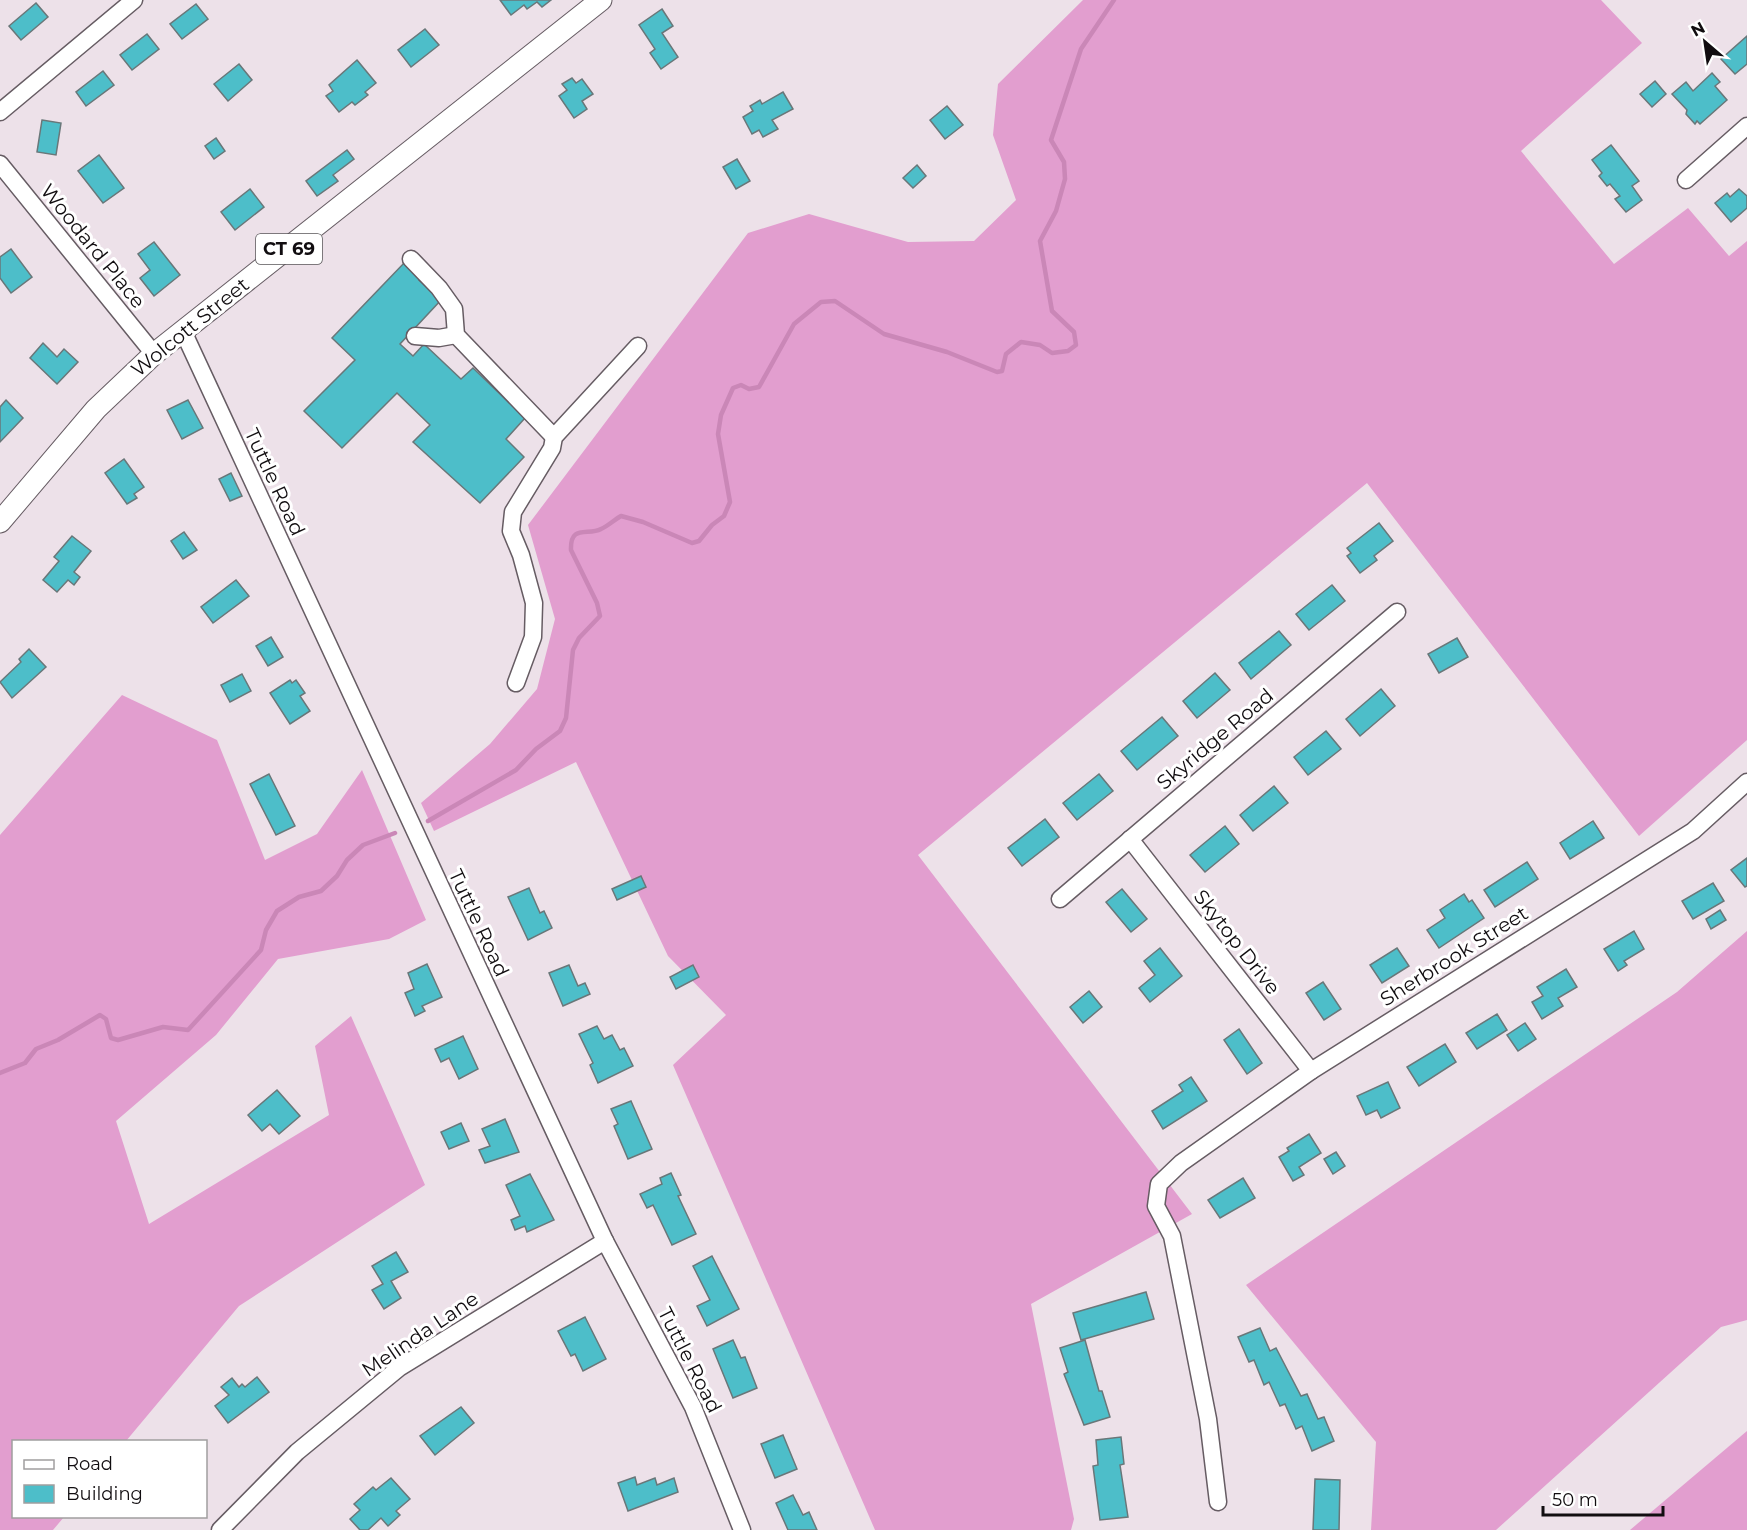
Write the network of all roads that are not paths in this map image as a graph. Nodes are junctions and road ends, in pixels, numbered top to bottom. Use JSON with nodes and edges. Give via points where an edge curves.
{"nodes":[{"id":1,"x":134,"y":0,"type":"edge"},
{"id":2,"x":601,"y":0,"type":"edge"},
{"id":3,"x":0,"y":111,"type":"edge"},
{"id":4,"x":1747,"y":126,"type":"edge"},
{"id":5,"x":0,"y":164,"type":"edge"},
{"id":6,"x":1686,"y":180,"type":"dead end"},
{"id":7,"x":411,"y":259,"type":"dead end"},
{"id":8,"x":183,"y":331,"type":"junction"},
{"id":9,"x":456,"y":335,"type":"junction"},
{"id":10,"x":415,"y":336,"type":"dead end"},
{"id":11,"x":638,"y":346,"type":"dead end"},
{"id":12,"x":154,"y":354,"type":"junction"},
{"id":13,"x":554,"y":437,"type":"junction"},
{"id":14,"x":0,"y":522,"type":"edge"},
{"id":15,"x":1397,"y":612,"type":"dead end"},
{"id":16,"x":516,"y":683,"type":"dead end"},
{"id":17,"x":1747,"y":782,"type":"edge"},
{"id":18,"x":1130,"y":839,"type":"junction"},
{"id":19,"x":1060,"y":899,"type":"dead end"},
{"id":20,"x":1311,"y":1071,"type":"junction"},
{"id":21,"x":605,"y":1241,"type":"junction"},
{"id":22,"x":1218,"y":1502,"type":"dead end"},
{"id":23,"x":220,"y":1530,"type":"edge"},
{"id":24,"x":742,"y":1530,"type":"edge"}],
"edges":[{"from":1,"to":3,"type":"street"},
{"from":2,"to":8,"type":"main road","name":"Wolcott Street","number":"CT 69"},
{"from":4,"to":6,"type":"street"},
{"from":5,"to":12,"type":"street","name":"Woodard Place"},
{"from":7,"to":9,"type":"street","via":[[454,309]]},
{"from":8,"to":12,"type":"main road","name":"Wolcott Street","number":"CT 69"},
{"from":8,"to":21,"type":"street","name":"Tuttle Road"},
{"from":9,"to":10,"type":"street"},
{"from":9,"to":13,"type":"street"},
{"from":11,"to":13,"type":"street"},
{"from":12,"to":14,"type":"main road","name":"Wolcott Street","number":"CT 69","via":[[96,409]]},
{"from":13,"to":16,"type":"street","via":[[552,448],[513,512],[511,531],[534,603],[533,638]]},
{"from":15,"to":18,"type":"street","name":"Skyridge Road"},
{"from":17,"to":20,"type":"street","name":"Sherbrook Street","via":[[1693,831]]},
{"from":18,"to":19,"type":"street","name":"Skyridge Road"},
{"from":18,"to":20,"type":"street","name":"Skytop Drive"},
{"from":20,"to":22,"type":"street","name":"Sherbrook Street","via":[[1181,1163],[1159,1184],[1156,1206],[1172,1236],[1208,1419]]},
{"from":21,"to":23,"type":"street","name":"Melinda Lane","via":[[399,1368],[297,1452]]},
{"from":21,"to":24,"type":"street","name":"Tuttle Road","via":[[693,1407]]}]}
